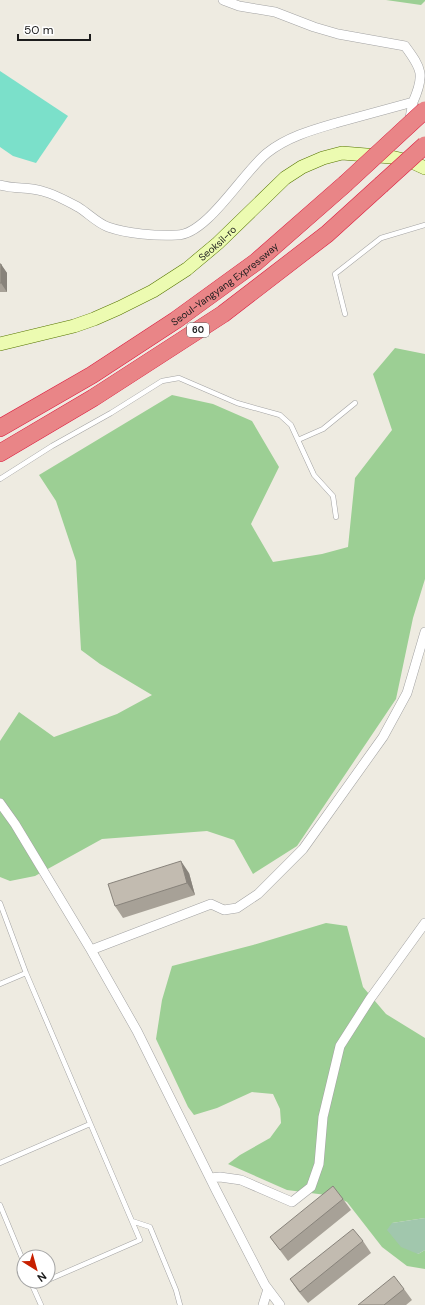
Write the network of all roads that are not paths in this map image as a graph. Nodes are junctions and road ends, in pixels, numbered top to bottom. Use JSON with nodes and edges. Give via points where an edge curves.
{"nodes":[{"id":1,"x":223,"y":0,"type":"edge"},
{"id":2,"x":419,"y":106,"type":"edge"},
{"id":3,"x":425,"y":145,"type":"edge"},
{"id":4,"x":391,"y":157,"type":"junction"},
{"id":5,"x":425,"y":168,"type":"edge"},
{"id":6,"x":0,"y":185,"type":"edge"},
{"id":7,"x":425,"y":225,"type":"edge"},
{"id":8,"x":345,"y":314,"type":"dead end"},
{"id":9,"x":0,"y":344,"type":"edge"},
{"id":10,"x":355,"y":402,"type":"dead end"},
{"id":11,"x":0,"y":428,"type":"edge"},
{"id":12,"x":298,"y":440,"type":"junction"},
{"id":13,"x":0,"y":453,"type":"edge"},
{"id":14,"x":0,"y":479,"type":"edge"},
{"id":15,"x":336,"y":517,"type":"dead end"},
{"id":16,"x":425,"y":632,"type":"edge"},
{"id":17,"x":0,"y":803,"type":"edge"},
{"id":18,"x":0,"y":903,"type":"edge"},
{"id":19,"x":425,"y":923,"type":"edge"},
{"id":20,"x":92,"y":950,"type":"junction"},
{"id":21,"x":26,"y":973,"type":"junction"},
{"id":22,"x":0,"y":984,"type":"edge"},
{"id":23,"x":90,"y":1124,"type":"junction"},
{"id":24,"x":0,"y":1163,"type":"edge"},
{"id":25,"x":210,"y":1178,"type":"junction"},
{"id":26,"x":0,"y":1205,"type":"edge"},
{"id":27,"x":132,"y":1221,"type":"junction"},
{"id":28,"x":18,"y":1249,"type":"edge"},
{"id":29,"x":56,"y":1277,"type":"edge"},
{"id":30,"x":35,"y":1289,"type":"edge"},
{"id":31,"x":268,"y":1289,"type":"junction"},
{"id":32,"x":41,"y":1305,"type":"edge"},
{"id":33,"x":180,"y":1305,"type":"edge"},
{"id":34,"x":263,"y":1305,"type":"edge"},
{"id":35,"x":280,"y":1305,"type":"edge"}],
"edges":[{"from":1,"to":2,"type":"street","via":[[240,6],[275,12],[338,34],[405,46],[420,67],[422,76]]},
{"from":2,"to":4,"type":"street","via":[[409,127],[392,148]]},
{"from":2,"to":6,"type":"street","via":[[378,111],[304,133],[285,142],[267,153],[251,169],[208,220],[179,236],[135,233],[107,227],[78,207],[41,190]]},
{"from":2,"to":11,"type":"highway","name":"Seoul-Yangyang Expressway","number":"60","bridge":true,"via":[[345,184],[256,262],[176,320],[92,375]]},
{"from":3,"to":13,"type":"highway","name":"Seoul-Yangyang Expressway","number":"60","bridge":true,"via":[[327,234],[223,314],[93,398]]},
{"from":4,"to":5,"type":"main road","name":"Seoksil-ro"},
{"from":4,"to":9,"type":"main road","name":"Seoksil-ro","via":[[342,153],[302,167],[285,178],[218,243],[187,269],[153,291],[81,324]]},
{"from":7,"to":8,"type":"lane","via":[[381,238],[335,274]]},
{"from":10,"to":12,"type":"lane","via":[[323,429]]},
{"from":12,"to":14,"type":"lane","via":[[291,426],[280,415],[237,403],[179,378],[162,381]]},
{"from":12,"to":15,"type":"lane","via":[[314,475],[333,496]]},
{"from":16,"to":20,"type":"street","via":[[407,693],[384,737],[303,849],[258,894],[237,908],[224,910],[211,904]]},
{"from":17,"to":20,"type":"street"},
{"from":18,"to":21,"type":"lane"},
{"from":19,"to":25,"type":"street","via":[[370,998],[340,1046],[323,1116],[319,1164],[311,1187],[292,1202],[241,1180]]},
{"from":20,"to":25,"type":"street","via":[[137,1031]]},
{"from":21,"to":22,"type":"lane"},
{"from":21,"to":23,"type":"lane"},
{"from":23,"to":24,"type":"lane"},
{"from":23,"to":27,"type":"lane"},
{"from":25,"to":31,"type":"street"},
{"from":26,"to":28,"type":"lane"},
{"from":27,"to":29,"type":"lane","via":[[140,1240]]},
{"from":27,"to":33,"type":"lane","via":[[150,1227]]},
{"from":30,"to":32,"type":"lane"},
{"from":31,"to":34,"type":"street"},
{"from":31,"to":35,"type":"street"}]}
